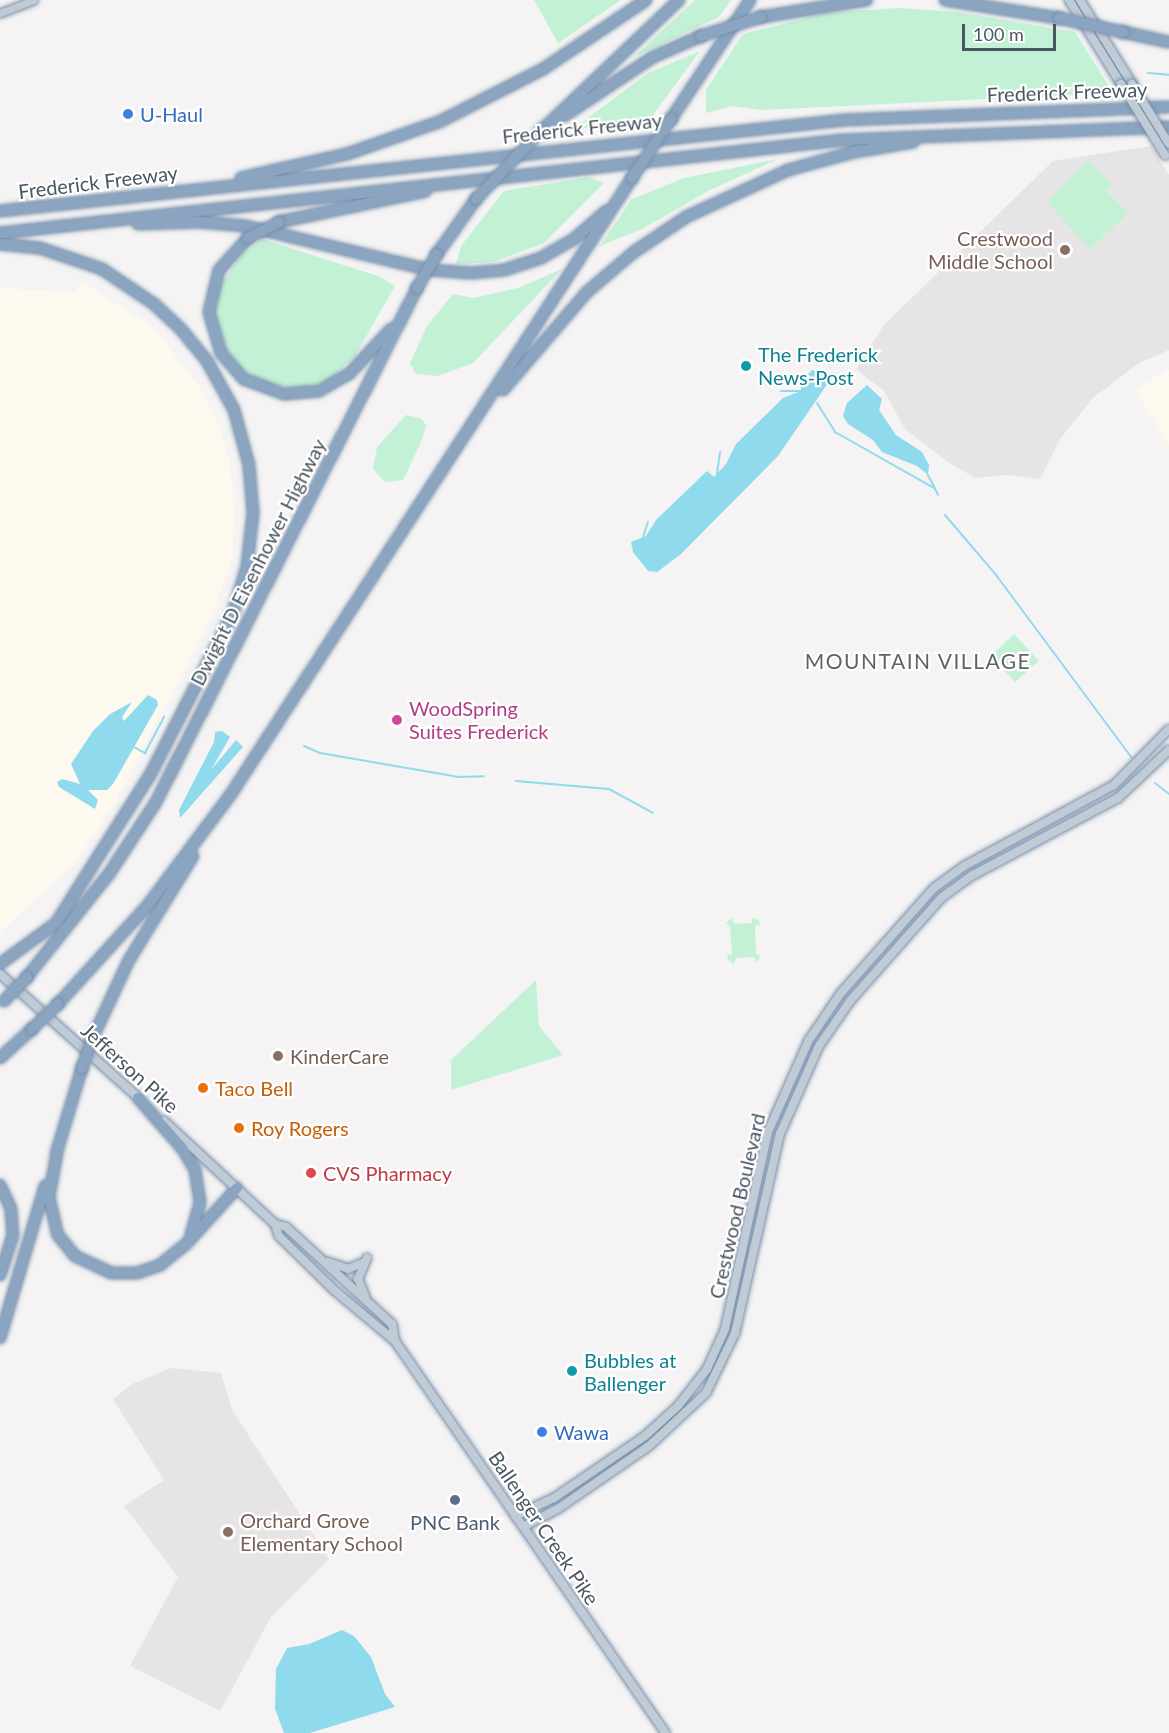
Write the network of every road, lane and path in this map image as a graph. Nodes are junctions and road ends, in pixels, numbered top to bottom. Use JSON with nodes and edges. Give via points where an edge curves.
{"nodes":[{"id":1,"x":34,"y":0,"type":"edge"},
{"id":2,"x":646,"y":0,"type":"edge"},
{"id":3,"x":679,"y":0,"type":"edge"},
{"id":4,"x":750,"y":0,"type":"edge"},
{"id":5,"x":867,"y":0,"type":"edge"},
{"id":6,"x":945,"y":0,"type":"edge"},
{"id":7,"x":1001,"y":0,"type":"edge"},
{"id":8,"x":1069,"y":0,"type":"edge"},
{"id":9,"x":1080,"y":0,"type":"edge"},
{"id":10,"x":0,"y":14,"type":"edge"},
{"id":11,"x":1059,"y":18,"type":"junction"},
{"id":12,"x":1169,"y":42,"type":"edge"},
{"id":13,"x":1169,"y":106,"type":"edge"},
{"id":14,"x":1169,"y":127,"type":"edge"},
{"id":15,"x":542,"y":130,"type":"junction"},
{"id":16,"x":982,"y":133,"type":"junction"},
{"id":17,"x":1169,"y":144,"type":"edge"},
{"id":18,"x":1167,"y":158,"type":"edge"},
{"id":19,"x":521,"y":173,"type":"junction"},
{"id":20,"x":632,"y":178,"type":"junction"},
{"id":21,"x":177,"y":191,"type":"junction"},
{"id":22,"x":0,"y":211,"type":"edge"},
{"id":23,"x":15,"y":232,"type":"junction"},
{"id":24,"x":0,"y":233,"type":"edge"},
{"id":25,"x":0,"y":244,"type":"edge"},
{"id":26,"x":0,"y":250,"type":"edge"},
{"id":27,"x":109,"y":273,"type":"junction"},
{"id":28,"x":401,"y":318,"type":"junction"},
{"id":29,"x":472,"y":426,"type":"junction"},
{"id":30,"x":1169,"y":729,"type":"edge"},
{"id":31,"x":1169,"y":750,"type":"edge"},
{"id":32,"x":231,"y":794,"type":"junction"},
{"id":33,"x":129,"y":845,"type":"junction"},
{"id":34,"x":56,"y":923,"type":"junction"},
{"id":35,"x":4,"y":962,"type":"edge"},
{"id":36,"x":0,"y":974,"type":"edge"},
{"id":37,"x":2,"y":1003,"type":"edge"},
{"id":38,"x":0,"y":1058,"type":"edge"},
{"id":39,"x":138,"y":1098,"type":"junction"},
{"id":40,"x":58,"y":1147,"type":"junction"},
{"id":41,"x":0,"y":1185,"type":"edge"},
{"id":42,"x":237,"y":1188,"type":"junction"},
{"id":43,"x":275,"y":1224,"type":"junction"},
{"id":44,"x":188,"y":1242,"type":"junction"},
{"id":45,"x":322,"y":1259,"type":"junction"},
{"id":46,"x":0,"y":1275,"type":"edge"},
{"id":47,"x":366,"y":1300,"type":"junction"},
{"id":48,"x":0,"y":1338,"type":"edge"},
{"id":49,"x":395,"y":1341,"type":"junction"},
{"id":50,"x":515,"y":1516,"type":"junction"},
{"id":51,"x":523,"y":1527,"type":"junction"},
{"id":52,"x":665,"y":1733,"type":"edge"}],
"edges":[{"from":1,"to":10,"type":"street"},
{"from":2,"to":21,"type":"highway","via":[[543,69],[441,121],[318,161]]},
{"from":3,"to":15,"type":"highway"},
{"from":4,"to":20,"type":"highway","bridge":true},
{"from":5,"to":15,"type":"highway","bridge":true,"via":[[761,17],[701,36],[653,57]]},
{"from":6,"to":11,"type":"highway"},
{"from":7,"to":11,"type":"highway"},
{"from":8,"to":18,"type":"main road","bridge":true},
{"from":9,"to":17,"type":"main road","bridge":true},
{"from":11,"to":12,"type":"highway","bridge":true},
{"from":13,"to":21,"type":"highway","name":"Frederick Freeway","via":[[844,120]]},
{"from":14,"to":16,"type":"highway"},
{"from":15,"to":28,"type":"highway","name":"Dwight D Eisenhower Highway","bridge":true,"via":[[476,199],[437,254]]},
{"from":16,"to":19,"type":"highway","name":"Frederick Freeway","via":[[842,140]]},
{"from":16,"to":29,"type":"highway","via":[[822,160],[755,182],[686,217],[634,252],[587,292]]},
{"from":19,"to":23,"type":"highway","name":"Frederick Freeway"},
{"from":19,"to":28,"type":"highway","bridge":true,"via":[[279,222],[248,238],[219,270],[209,312],[221,353],[251,383],[285,394],[327,387],[349,374]]},
{"from":20,"to":23,"type":"highway","via":[[604,213],[558,249],[525,264],[487,272],[431,270],[264,228],[224,223],[175,222]]},
{"from":20,"to":29,"type":"highway"},
{"from":21,"to":22,"type":"highway","name":"Frederick Freeway"},
{"from":23,"to":24,"type":"highway","name":"Frederick Freeway"},
{"from":25,"to":27,"type":"highway","via":[[40,248]]},
{"from":26,"to":27,"type":"highway","via":[[46,254]]},
{"from":27,"to":34,"type":"highway","via":[[180,328],[221,383],[247,453],[253,500],[252,537],[233,612],[175,729],[86,882]]},
{"from":28,"to":33,"type":"highway","name":"Dwight D Eisenhower Highway","via":[[179,762]]},
{"from":29,"to":32,"type":"highway"},
{"from":30,"to":50,"type":"main road","name":"Crestwood Boulevard","via":[[1114,785],[964,866],[934,888],[841,993],[809,1040],[768,1132],[725,1329],[707,1369],[678,1406],[645,1436],[554,1498]]},
{"from":31,"to":51,"type":"main road","name":"Crestwood Boulevard","via":[[1118,798],[973,875],[941,898],[850,1001],[819,1046],[780,1134],[735,1333],[706,1393],[649,1446]]},
{"from":32,"to":38,"type":"highway","bridge":true,"via":[[148,905],[58,1004]]},
{"from":32,"to":40,"type":"highway","bridge":true,"via":[[129,960],[92,1039]]},
{"from":33,"to":34,"type":"highway","via":[[77,905]]},
{"from":33,"to":37,"type":"highway","name":"Dwight D Eisenhower Highway","bridge":true,"via":[[79,914]]},
{"from":34,"to":35,"type":"highway"},
{"from":36,"to":39,"type":"main road","name":"Jefferson Pike"},
{"from":39,"to":42,"type":"main road","name":"Jefferson Pike"},
{"from":39,"to":44,"type":"highway","via":[[182,1148],[195,1170],[200,1203]]},
{"from":40,"to":44,"type":"highway","via":[[49,1209],[58,1234],[81,1259],[111,1273],[137,1273],[160,1265]]},
{"from":40,"to":48,"type":"highway"},
{"from":41,"to":46,"type":"highway","via":[[11,1209],[14,1235]]},
{"from":42,"to":43,"type":"main road","name":"Ballenger Creek Pike"},
{"from":42,"to":44,"type":"highway"},
{"from":43,"to":45,"type":"main road","name":"Ballenger Creek Pike","via":[[286,1227]]},
{"from":43,"to":49,"type":"main road","name":"Ballenger Creek Pike","via":[[279,1236],[292,1249],[384,1336]]},
{"from":45,"to":47,"type":"main road","name":"Ballenger Creek Pike"},
{"from":45,"to":47,"type":"main road","via":[[348,1269],[365,1261],[358,1279]]},
{"from":47,"to":49,"type":"main road","name":"Ballenger Creek Pike","via":[[392,1324]]},
{"from":49,"to":50,"type":"main road","name":"Ballenger Creek Pike"},
{"from":50,"to":51,"type":"main road","name":"Ballenger Creek Pike"},
{"from":51,"to":52,"type":"main road","name":"Ballenger Creek Pike"}]}
